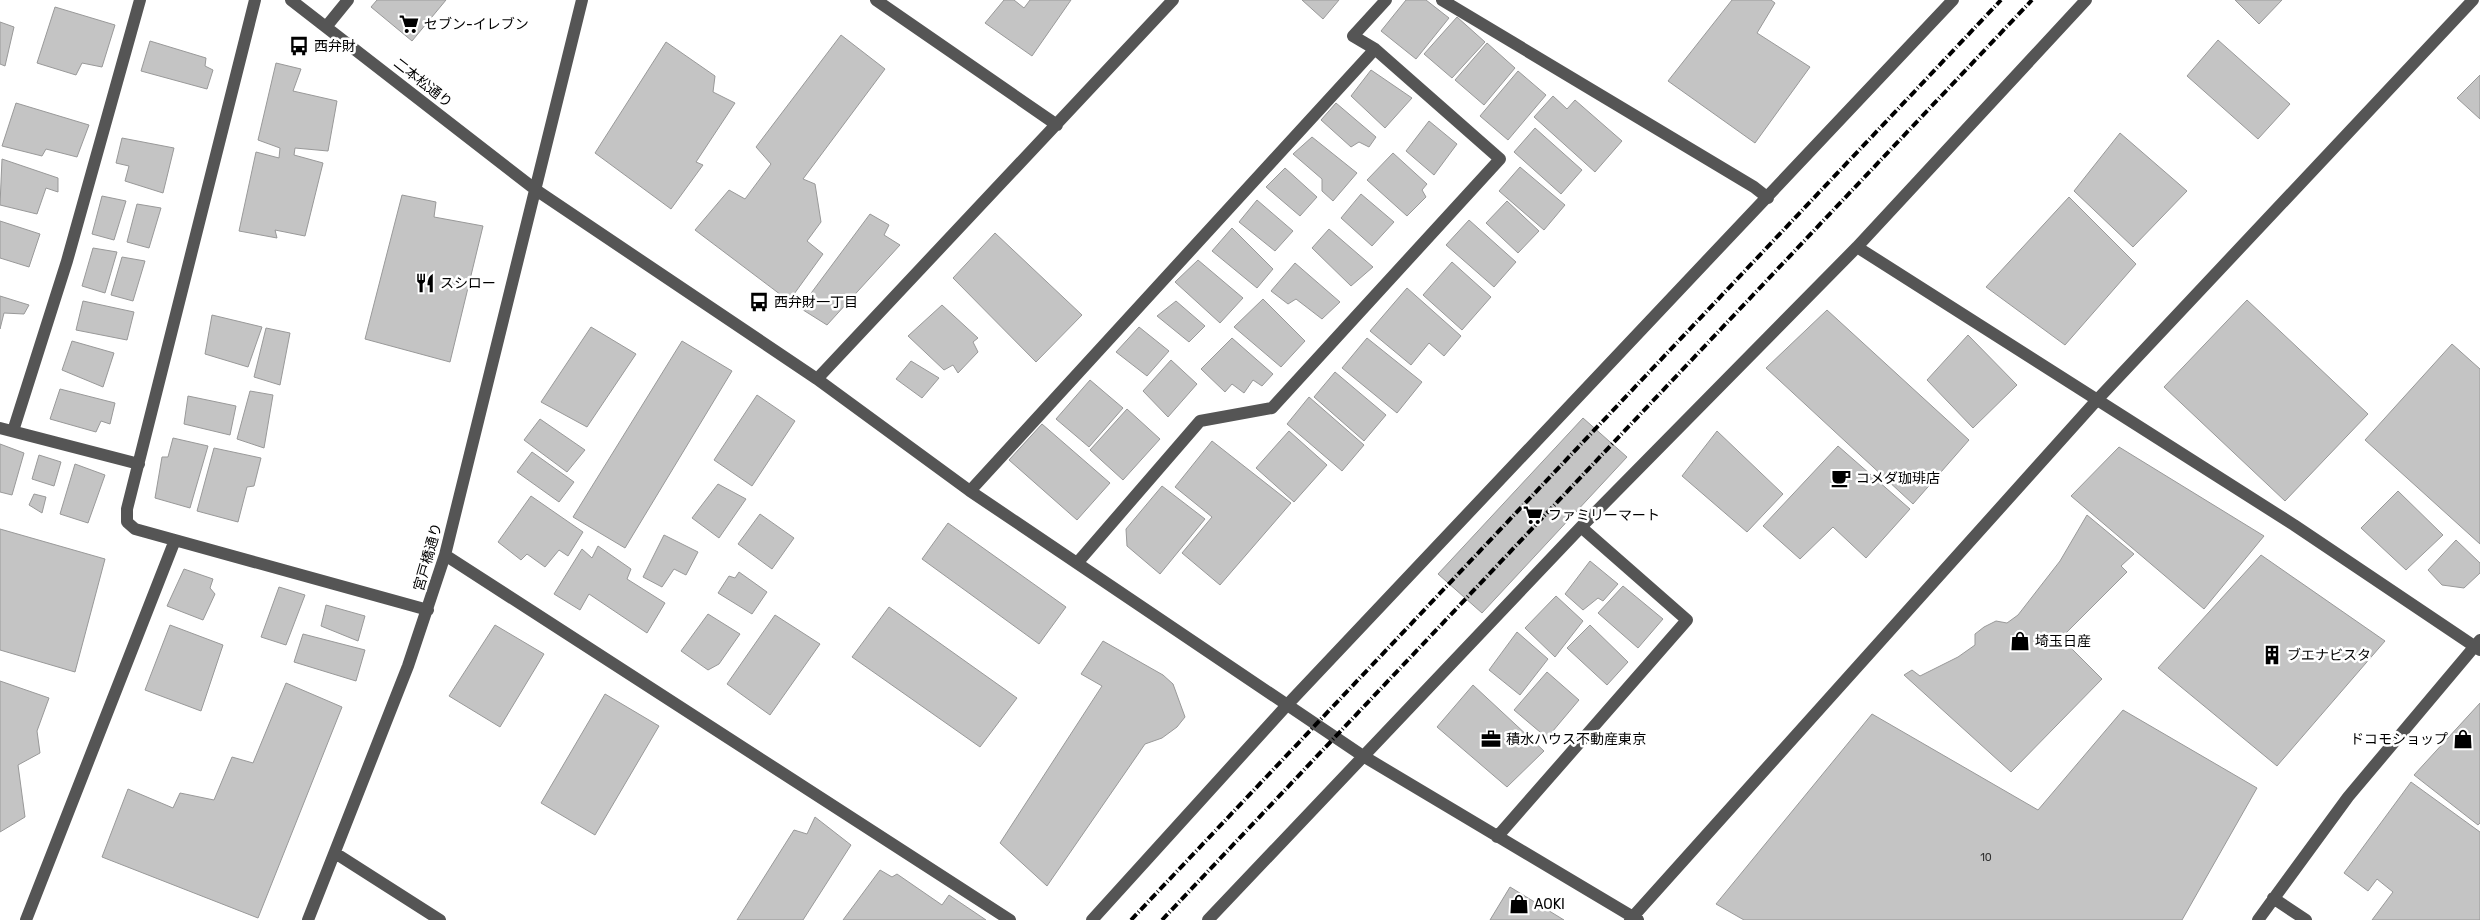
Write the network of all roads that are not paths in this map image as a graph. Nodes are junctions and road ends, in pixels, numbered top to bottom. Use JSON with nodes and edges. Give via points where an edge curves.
{"nodes":[{"id":1,"x":140,"y":0,"type":"edge"},
{"id":2,"x":255,"y":0,"type":"edge"},
{"id":3,"x":292,"y":0,"type":"edge"},
{"id":4,"x":348,"y":0,"type":"edge"},
{"id":5,"x":582,"y":0,"type":"edge"},
{"id":6,"x":876,"y":0,"type":"edge"},
{"id":7,"x":1173,"y":0,"type":"edge"},
{"id":8,"x":1386,"y":0,"type":"edge"},
{"id":9,"x":1442,"y":0,"type":"edge"},
{"id":10,"x":1953,"y":0,"type":"edge"},
{"id":11,"x":2086,"y":0,"type":"edge"},
{"id":12,"x":2472,"y":0,"type":"edge"},
{"id":13,"x":326,"y":27,"type":"junction"},
{"id":14,"x":1375,"y":49,"type":"junction"},
{"id":15,"x":1057,"y":125,"type":"junction"},
{"id":16,"x":536,"y":190,"type":"junction"},
{"id":17,"x":1768,"y":198,"type":"junction"},
{"id":18,"x":1857,"y":247,"type":"junction"},
{"id":19,"x":817,"y":379,"type":"junction"},
{"id":20,"x":2096,"y":401,"type":"junction"},
{"id":21,"x":6,"y":430,"type":"edge"},
{"id":22,"x":139,"y":464,"type":"junction"},
{"id":23,"x":970,"y":491,"type":"junction"},
{"id":24,"x":1581,"y":527,"type":"junction"},
{"id":25,"x":175,"y":540,"type":"junction"},
{"id":26,"x":445,"y":555,"type":"junction"},
{"id":27,"x":1078,"y":562,"type":"junction"},
{"id":28,"x":428,"y":610,"type":"junction"},
{"id":29,"x":2478,"y":645,"type":"edge"},
{"id":30,"x":1288,"y":704,"type":"junction"},
{"id":31,"x":1364,"y":756,"type":"junction"},
{"id":32,"x":1497,"y":837,"type":"junction"},
{"id":33,"x":335,"y":853,"type":"junction"},
{"id":34,"x":2273,"y":898,"type":"junction"},
{"id":35,"x":1633,"y":919,"type":"edge"},
{"id":36,"x":26,"y":920,"type":"edge"},
{"id":37,"x":308,"y":920,"type":"edge"},
{"id":38,"x":440,"y":920,"type":"edge"},
{"id":39,"x":1010,"y":920,"type":"edge"},
{"id":40,"x":1092,"y":920,"type":"edge"},
{"id":41,"x":1208,"y":920,"type":"edge"},
{"id":42,"x":2258,"y":920,"type":"edge"},
{"id":43,"x":2306,"y":920,"type":"edge"}],
"edges":[{"from":1,"to":21,"type":"street","via":[[67,261]]},
{"from":2,"to":22,"type":"street"},
{"from":3,"to":13,"type":"street","name":"二本松通り"},
{"from":4,"to":13,"type":"street"},
{"from":5,"to":16,"type":"street","name":"宮戸橋通り"},
{"from":6,"to":15,"type":"street"},
{"from":7,"to":15,"type":"street"},
{"from":8,"to":14,"type":"street","via":[[1353,36]]},
{"from":9,"to":17,"type":"street"},
{"from":10,"to":17,"type":"street"},
{"from":11,"to":18,"type":"street"},
{"from":12,"to":20,"type":"street"},
{"from":13,"to":16,"type":"street","name":"二本松通り"},
{"from":14,"to":23,"type":"street"},
{"from":14,"to":27,"type":"street","via":[[1500,159],[1272,408],[1200,421]]},
{"from":15,"to":19,"type":"street"},
{"from":16,"to":19,"type":"street","name":"二本松通り"},
{"from":16,"to":26,"type":"street","name":"宮戸橋通り"},
{"from":17,"to":30,"type":"street"},
{"from":18,"to":20,"type":"street"},
{"from":18,"to":24,"type":"street"},
{"from":19,"to":23,"type":"street","name":"二本松通り"},
{"from":20,"to":29,"type":"street"},
{"from":20,"to":35,"type":"street"},
{"from":21,"to":22,"type":"street"},
{"from":22,"to":25,"type":"street","via":[[127,509],[127,522],[135,528]]},
{"from":23,"to":27,"type":"street","name":"二本松通り"},
{"from":24,"to":31,"type":"street"},
{"from":24,"to":32,"type":"street","via":[[1687,620]]},
{"from":25,"to":28,"type":"street"},
{"from":25,"to":36,"type":"street"},
{"from":26,"to":28,"type":"street","name":"宮戸橋通り"},
{"from":26,"to":39,"type":"street"},
{"from":27,"to":30,"type":"street","name":"二本松通り"},
{"from":28,"to":33,"type":"street","name":"宮戸橋通り"},
{"from":29,"to":34,"type":"street","via":[[2348,797]]},
{"from":30,"to":31,"type":"street","name":"二本松通り"},
{"from":30,"to":40,"type":"street"},
{"from":31,"to":32,"type":"street","name":"二本松通り"},
{"from":31,"to":41,"type":"street"},
{"from":32,"to":35,"type":"street","name":"二本松通り"},
{"from":33,"to":37,"type":"street","name":"宮戸橋通り"},
{"from":33,"to":38,"type":"street"},
{"from":34,"to":42,"type":"street"},
{"from":34,"to":43,"type":"street"}]}
